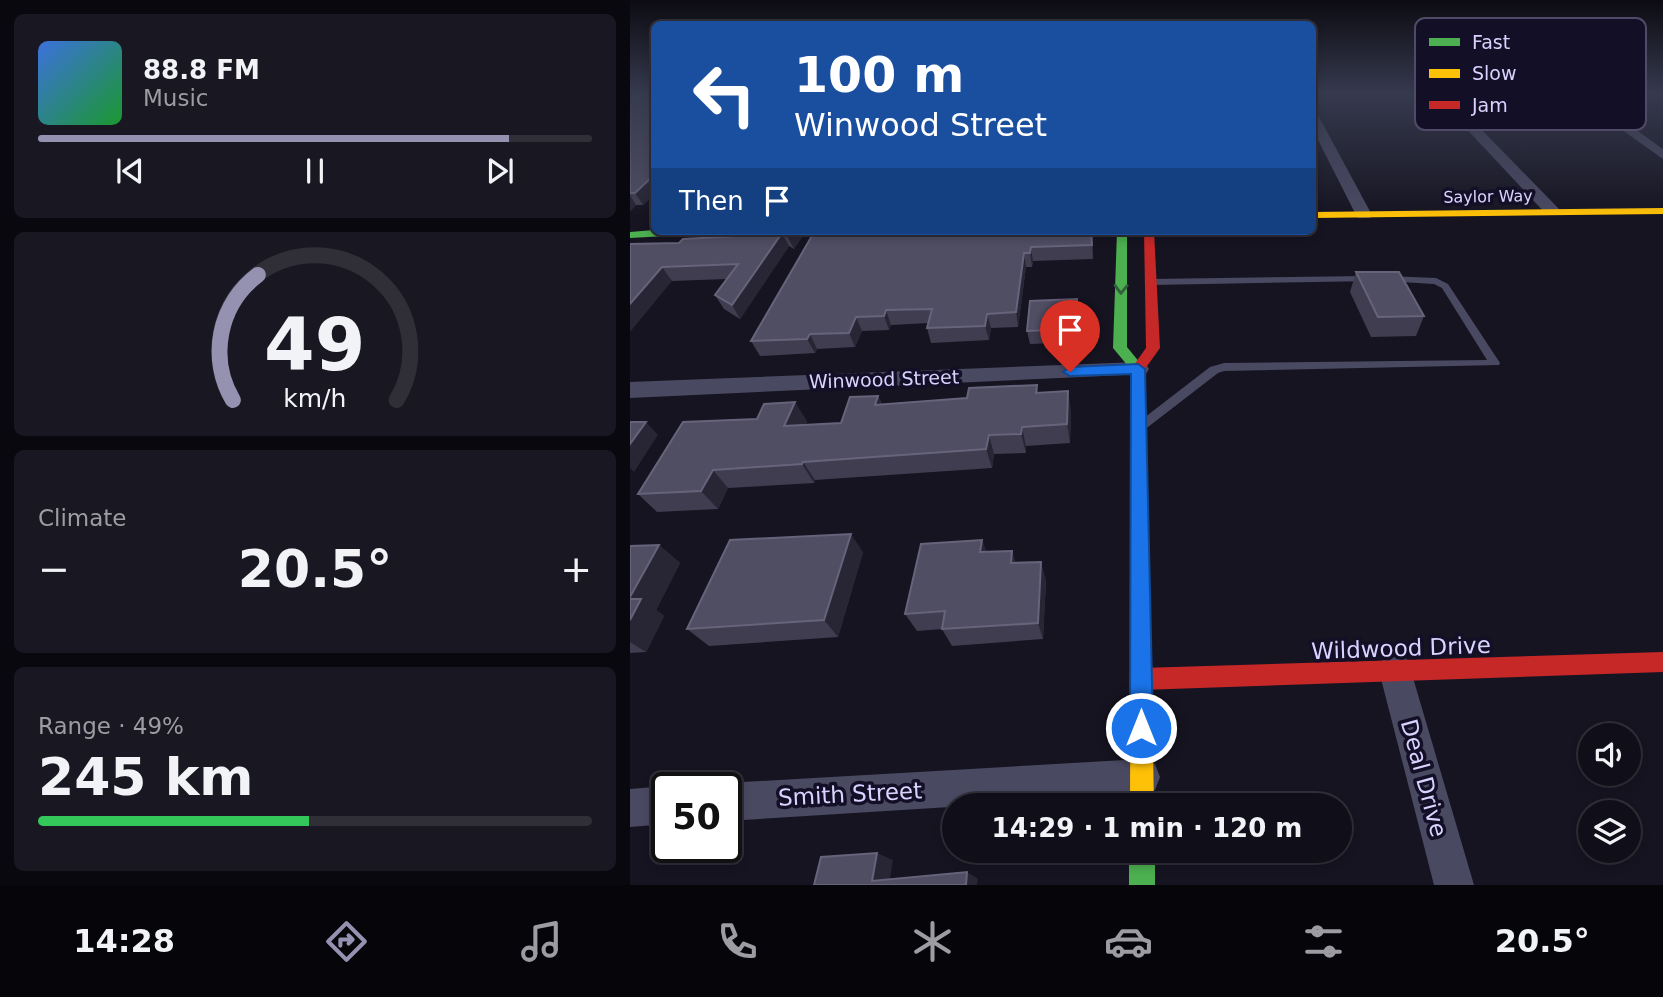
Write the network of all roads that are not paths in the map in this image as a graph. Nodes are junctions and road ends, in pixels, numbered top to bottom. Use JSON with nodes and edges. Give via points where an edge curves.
{"nodes":[{"id":1,"x":1322,"y":133,"type":"edge"},
{"id":2,"x":1478,"y":133,"type":"edge"},
{"id":3,"x":1633,"y":133,"type":"edge"},
{"id":4,"x":1663,"y":155,"type":"edge"},
{"id":5,"x":1663,"y":211,"type":"edge"},
{"id":6,"x":1553,"y":212,"type":"junction"},
{"id":7,"x":1316,"y":215,"type":"edge"},
{"id":8,"x":1364,"y":215,"type":"junction"},
{"id":9,"x":651,"y":232,"type":"edge"},
{"id":10,"x":630,"y":235,"type":"edge"},
{"id":11,"x":1122,"y":235,"type":"edge"},
{"id":12,"x":1149,"y":235,"type":"edge"},
{"id":13,"x":1151,"y":282,"type":"junction"},
{"id":14,"x":1138,"y":369,"type":"junction"},
{"id":15,"x":630,"y":390,"type":"edge"},
{"id":16,"x":1139,"y":429,"type":"junction"},
{"id":17,"x":1663,"y":662,"type":"edge"},
{"id":18,"x":1395,"y":671,"type":"junction"},
{"id":19,"x":1141,"y":679,"type":"junction"},
{"id":20,"x":1142,"y":791,"type":"edge"},
{"id":21,"x":742,"y":802,"type":"edge"},
{"id":22,"x":651,"y":806,"type":"edge"},
{"id":23,"x":630,"y":808,"type":"edge"},
{"id":24,"x":1142,"y":863,"type":"edge"},
{"id":25,"x":1142,"y":885,"type":"edge"},
{"id":26,"x":1454,"y":885,"type":"edge"}],
"edges":[{"from":1,"to":8,"type":"street"},
{"from":2,"to":6,"type":"street"},
{"from":3,"to":4,"type":"street"},
{"from":5,"to":6,"type":"main road","name":"Saylor Way"},
{"from":6,"to":8,"type":"main road","name":"Saylor Way"},
{"from":7,"to":8,"type":"main road","name":"Saylor Way"},
{"from":9,"to":10,"type":"main road"},
{"from":11,"to":14,"type":"main road","one_way":true,"via":[[1120,348]]},
{"from":12,"to":13,"type":"main road"},
{"from":13,"to":14,"type":"main road","via":[[1153,348]]},
{"from":13,"to":16,"type":"lane","via":[[1436,281],[1445,286],[1495,363],[1224,367]]},
{"from":14,"to":15,"type":"street","name":"Winwood Street"},
{"from":14,"to":16,"type":"main road"},
{"from":16,"to":19,"type":"main road"},
{"from":17,"to":18,"type":"main road","name":"Wildwood Drive"},
{"from":18,"to":19,"type":"main road","name":"Wildwood Drive"},
{"from":18,"to":26,"type":"street","name":"Deal Drive"},
{"from":19,"to":20,"type":"main road"},
{"from":20,"to":21,"type":"street","name":"Smith Street"},
{"from":22,"to":23,"type":"street"},
{"from":24,"to":25,"type":"main road"}]}
